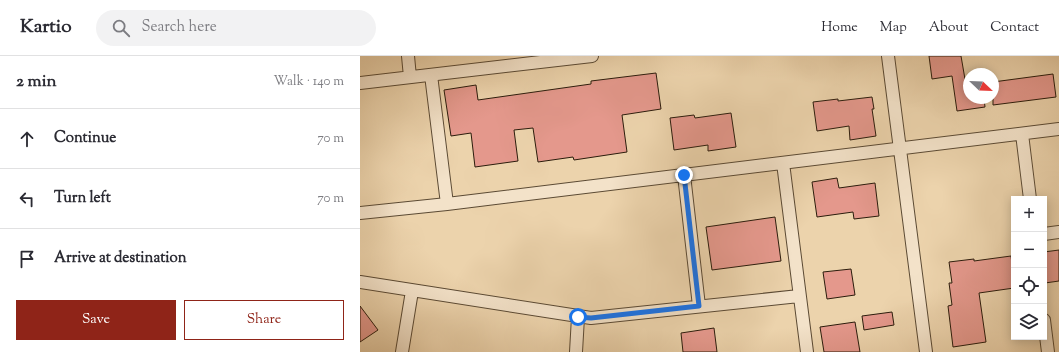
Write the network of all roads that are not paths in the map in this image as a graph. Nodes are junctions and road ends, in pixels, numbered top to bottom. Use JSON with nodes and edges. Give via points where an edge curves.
{"nodes":[{"id":1,"x":408,"y":56,"type":"edge"},
{"id":2,"x":592,"y":56,"type":"edge"},
{"id":3,"x":888,"y":56,"type":"edge"},
{"id":4,"x":431,"y":74,"type":"junction"},
{"id":5,"x":410,"y":77,"type":"junction"},
{"id":6,"x":360,"y":83,"type":"edge"},
{"id":7,"x":1059,"y":129,"type":"edge"},
{"id":8,"x":1022,"y":134,"type":"junction"},
{"id":9,"x":900,"y":149,"type":"junction"},
{"id":10,"x":783,"y":163,"type":"junction"},
{"id":11,"x":684,"y":175,"type":"junction"},
{"id":12,"x":1030,"y":196,"type":"edge"},
{"id":13,"x":447,"y":204,"type":"junction"},
{"id":14,"x":360,"y":213,"type":"edge"},
{"id":15,"x":1059,"y":232,"type":"edge"},
{"id":16,"x":1047,"y":234,"type":"edge"},
{"id":17,"x":360,"y":282,"type":"edge"},
{"id":18,"x":412,"y":291,"type":"junction"},
{"id":19,"x":799,"y":296,"type":"junction"},
{"id":20,"x":699,"y":306,"type":"junction"},
{"id":21,"x":578,"y":317,"type":"junction"},
{"id":22,"x":1046,"y":340,"type":"edge"},
{"id":23,"x":402,"y":352,"type":"edge"},
{"id":24,"x":576,"y":352,"type":"edge"},
{"id":25,"x":807,"y":352,"type":"edge"},
{"id":26,"x":926,"y":352,"type":"edge"},
{"id":27,"x":1048,"y":352,"type":"edge"}],
"edges":[{"from":1,"to":5,"type":"street"},
{"from":2,"to":4,"type":"street"},
{"from":3,"to":9,"type":"street"},
{"from":4,"to":5,"type":"street"},
{"from":4,"to":13,"type":"street"},
{"from":5,"to":6,"type":"street"},
{"from":7,"to":8,"type":"street"},
{"from":8,"to":9,"type":"street"},
{"from":8,"to":12,"type":"street"},
{"from":9,"to":10,"type":"street"},
{"from":9,"to":26,"type":"street"},
{"from":10,"to":11,"type":"street"},
{"from":10,"to":19,"type":"street"},
{"from":11,"to":13,"type":"street"},
{"from":11,"to":20,"type":"street"},
{"from":13,"to":14,"type":"street"},
{"from":15,"to":16,"type":"street"},
{"from":17,"to":18,"type":"street"},
{"from":18,"to":21,"type":"street"},
{"from":18,"to":23,"type":"street"},
{"from":19,"to":20,"type":"street"},
{"from":19,"to":25,"type":"street"},
{"from":20,"to":21,"type":"street","via":[[591,318]]},
{"from":21,"to":24,"type":"street"},
{"from":22,"to":27,"type":"street"}]}
